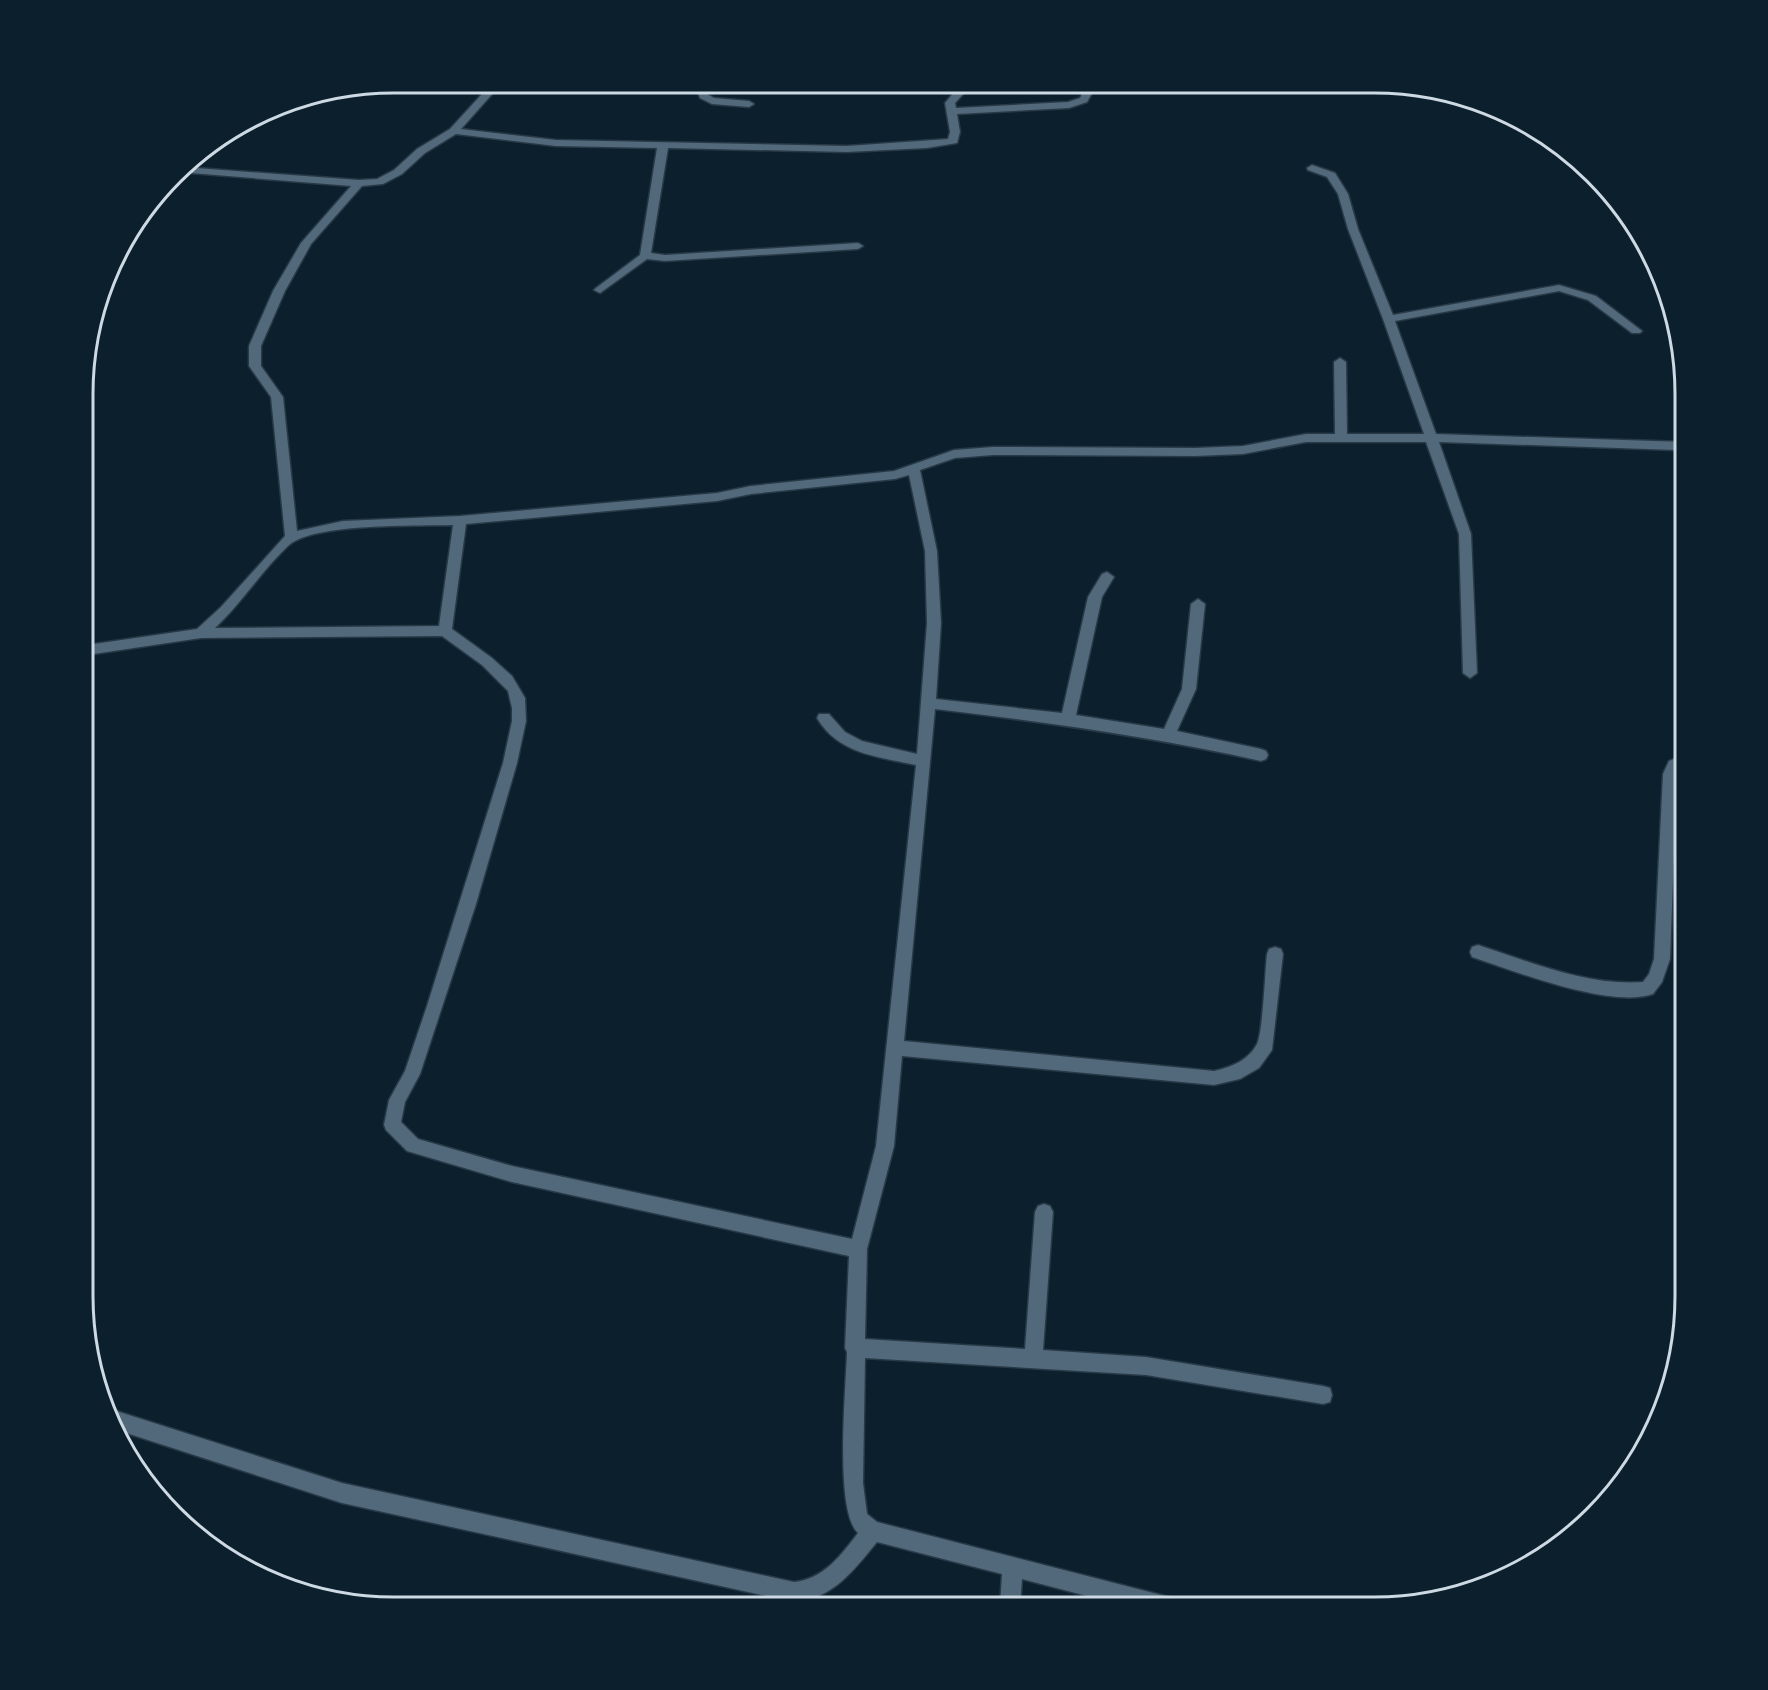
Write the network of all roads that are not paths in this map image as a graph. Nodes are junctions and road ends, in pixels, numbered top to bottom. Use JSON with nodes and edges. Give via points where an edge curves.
{"nodes":[{"id":1,"x":487,"y":93,"type":"edge"},
{"id":2,"x":702,"y":93,"type":"edge"},
{"id":3,"x":959,"y":93,"type":"edge"},
{"id":4,"x":1088,"y":93,"type":"edge"},
{"id":5,"x":749,"y":104,"type":"dead end"},
{"id":6,"x":952,"y":111,"type":"junction"},
{"id":7,"x":454,"y":131,"type":"junction"},
{"id":8,"x":663,"y":145,"type":"junction"},
{"id":9,"x":1312,"y":168,"type":"dead end"},
{"id":10,"x":192,"y":171,"type":"edge"},
{"id":11,"x":359,"y":183,"type":"junction"},
{"id":12,"x":858,"y":246,"type":"dead end"},
{"id":13,"x":645,"y":256,"type":"junction"},
{"id":14,"x":600,"y":290,"type":"dead end"},
{"id":15,"x":1389,"y":320,"type":"junction"},
{"id":16,"x":1636,"y":331,"type":"dead end"},
{"id":17,"x":1340,"y":362,"type":"dead end"},
{"id":18,"x":1341,"y":438,"type":"junction"},
{"id":19,"x":1430,"y":438,"type":"junction"},
{"id":20,"x":1675,"y":446,"type":"edge"},
{"id":21,"x":914,"y":469,"type":"junction"},
{"id":22,"x":460,"y":520,"type":"junction"},
{"id":23,"x":291,"y":537,"type":"junction"},
{"id":24,"x":1107,"y":577,"type":"dead end"},
{"id":25,"x":1198,"y":604,"type":"dead end"},
{"id":26,"x":445,"y":631,"type":"junction"},
{"id":27,"x":201,"y":633,"type":"junction"},
{"id":28,"x":93,"y":649,"type":"edge"},
{"id":29,"x":1470,"y":673,"type":"dead end"},
{"id":30,"x":929,"y":703,"type":"junction"},
{"id":31,"x":824,"y":718,"type":"dead end"},
{"id":32,"x":1068,"y":719,"type":"junction"},
{"id":33,"x":1168,"y":735,"type":"junction"},
{"id":34,"x":1261,"y":755,"type":"dead end"},
{"id":35,"x":922,"y":761,"type":"junction"},
{"id":36,"x":1675,"y":765,"type":"edge"},
{"id":37,"x":1478,"y":952,"type":"dead end"},
{"id":38,"x":1275,"y":954,"type":"dead end"},
{"id":39,"x":896,"y":1048,"type":"junction"},
{"id":40,"x":1044,"y":1212,"type":"dead end"},
{"id":41,"x":858,"y":1250,"type":"junction"},
{"id":42,"x":854,"y":1348,"type":"junction"},
{"id":43,"x":1033,"y":1360,"type":"junction"},
{"id":44,"x":1323,"y":1395,"type":"dead end"},
{"id":45,"x":121,"y":1421,"type":"edge"},
{"id":46,"x":873,"y":1531,"type":"junction"},
{"id":47,"x":1013,"y":1567,"type":"junction"},
{"id":48,"x":1011,"y":1597,"type":"edge"},
{"id":49,"x":1130,"y":1597,"type":"edge"}],
"edges":[{"from":1,"to":7,"type":"street"},
{"from":2,"to":5,"type":"street","via":[[712,101]]},
{"from":3,"to":6,"type":"street","via":[[950,103]]},
{"from":4,"to":6,"type":"street","via":[[1084,100],[1069,105]]},
{"from":6,"to":8,"type":"street","via":[[955,138],[946,143],[847,149]]},
{"from":7,"to":8,"type":"street","via":[[556,143]]},
{"from":7,"to":11,"type":"street","via":[[421,151],[389,178]]},
{"from":8,"to":13,"type":"street"},
{"from":9,"to":15,"type":"street","via":[[1331,175],[1343,194]]},
{"from":10,"to":11,"type":"street"},
{"from":11,"to":23,"type":"street","via":[[306,243],[255,346],[255,366],[277,397]]},
{"from":12,"to":13,"type":"street"},
{"from":13,"to":14,"type":"street"},
{"from":15,"to":16,"type":"street","via":[[1559,288],[1592,296]]},
{"from":15,"to":19,"type":"street"},
{"from":17,"to":18,"type":"street"},
{"from":18,"to":19,"type":"street"},
{"from":18,"to":21,"type":"street","via":[[1306,438],[1243,450],[1195,452],[993,451],[954,454]]},
{"from":19,"to":20,"type":"street"},
{"from":19,"to":29,"type":"street","via":[[1465,534]]},
{"from":21,"to":22,"type":"street","via":[[895,475],[717,496]]},
{"from":21,"to":30,"type":"street","via":[[931,551],[934,623]]},
{"from":22,"to":23,"type":"street","via":[[343,525]]},
{"from":22,"to":26,"type":"street"},
{"from":23,"to":27,"type":"street"},
{"from":24,"to":32,"type":"street","via":[[1095,597]]},
{"from":25,"to":33,"type":"street","via":[[1190,689]]},
{"from":26,"to":27,"type":"street"},
{"from":26,"to":41,"type":"street","via":[[506,678],[518,698],[520,714],[471,902],[412,1074],[397,1100],[392,1125],[413,1145],[512,1174]]},
{"from":27,"to":28,"type":"street"},
{"from":30,"to":32,"type":"street"},
{"from":30,"to":35,"type":"street"},
{"from":31,"to":35,"type":"street","via":[[849,742]]},
{"from":32,"to":33,"type":"street"},
{"from":33,"to":34,"type":"street"},
{"from":35,"to":39,"type":"street"},
{"from":36,"to":37,"type":"street","via":[[1670,774],[1662,959],[1656,978],[1647,989],[1622,990],[1574,980]]},
{"from":38,"to":39,"type":"street","via":[[1266,1045],[1253,1063],[1234,1074],[1214,1078]]},
{"from":39,"to":41,"type":"street","via":[[885,1146]]},
{"from":40,"to":43,"type":"street"},
{"from":41,"to":42,"type":"street"},
{"from":42,"to":43,"type":"street"},
{"from":42,"to":46,"type":"street","via":[[855,1505],[863,1525]]},
{"from":43,"to":44,"type":"street","via":[[1146,1366]]},
{"from":45,"to":46,"type":"street","via":[[342,1493],[794,1592],[813,1591],[827,1582]]},
{"from":46,"to":47,"type":"street"},
{"from":47,"to":48,"type":"street"},
{"from":47,"to":49,"type":"street"}]}
